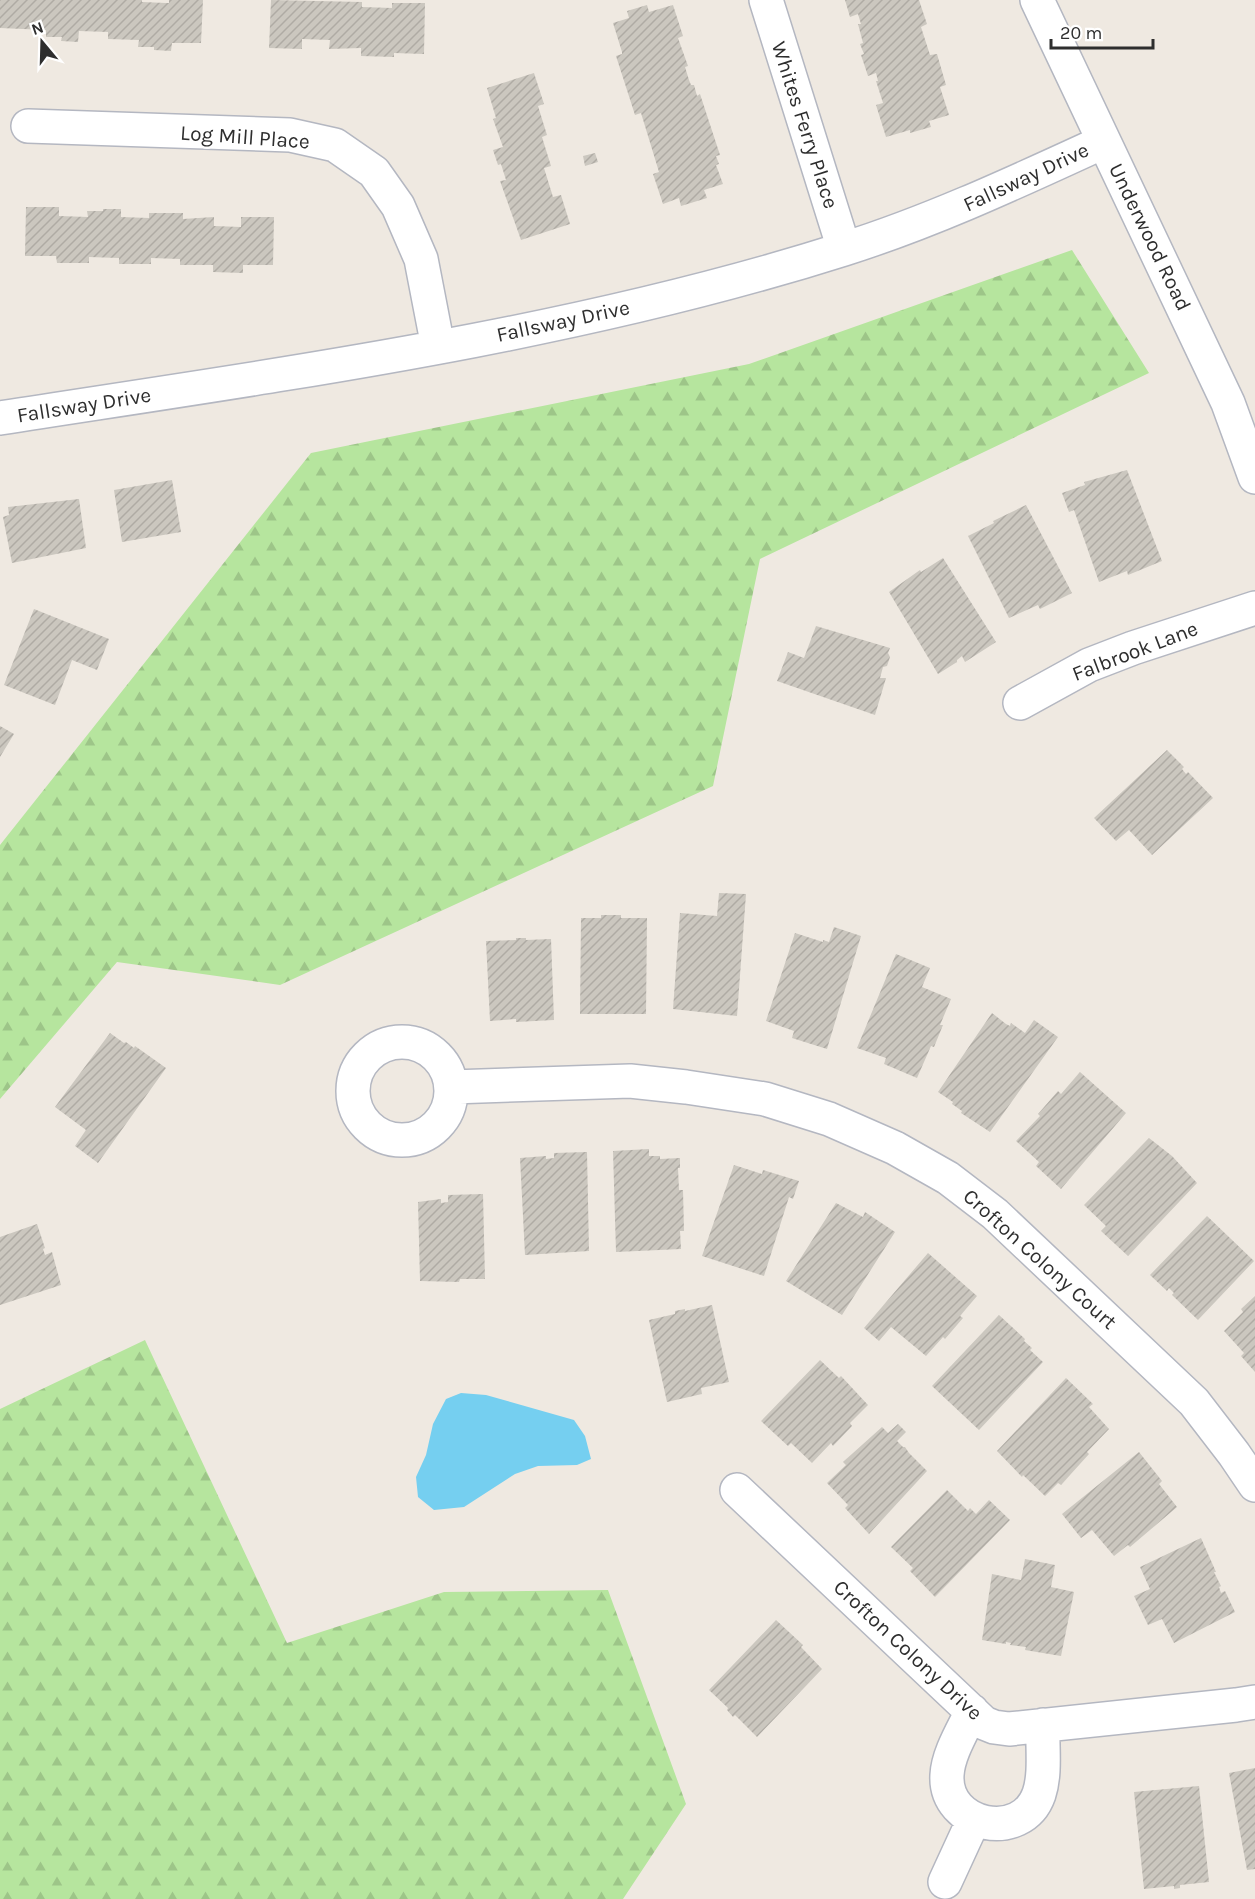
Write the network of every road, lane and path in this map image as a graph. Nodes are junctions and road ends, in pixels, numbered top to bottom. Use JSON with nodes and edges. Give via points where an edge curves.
{"nodes":[{"id":1,"x":766,"y":0,"type":"edge"},
{"id":2,"x":1037,"y":0,"type":"edge"},
{"id":3,"x":28,"y":126,"type":"dead end"},
{"id":4,"x":1103,"y":142,"type":"junction"},
{"id":5,"x":844,"y":249,"type":"junction"},
{"id":6,"x":438,"y":347,"type":"junction"},
{"id":7,"x":0,"y":418,"type":"edge"},
{"id":8,"x":1255,"y":477,"type":"edge"},
{"id":9,"x":1255,"y":608,"type":"edge"},
{"id":10,"x":1020,"y":703,"type":"dead end"},
{"id":11,"x":452,"y":1087,"type":"dead end"},
{"id":12,"x":1255,"y":1485,"type":"edge"},
{"id":13,"x":737,"y":1490,"type":"dead end"},
{"id":14,"x":1255,"y":1702,"type":"edge"},
{"id":15,"x":972,"y":1711,"type":"junction"},
{"id":16,"x":1043,"y":1725,"type":"junction"},
{"id":17,"x":974,"y":1820,"type":"junction"},
{"id":18,"x":945,"y":1882,"type":"dead end"}],
"edges":[{"from":1,"to":5,"type":"street","name":"Whites Ferry Place"},
{"from":2,"to":4,"type":"street","name":"Underwood Road"},
{"from":3,"to":6,"type":"street","name":"Log Mill Place","via":[[290,135],[335,145],[374,172],[398,206],[421,259]]},
{"from":4,"to":5,"type":"street","name":"Fallsway Drive","via":[[958,208]]},
{"from":4,"to":8,"type":"street","name":"Underwood Road","via":[[1219,382]]},
{"from":5,"to":6,"type":"street","name":"Fallsway Drive","via":[[704,289]]},
{"from":6,"to":7,"type":"street","name":"Fallsway Drive"},
{"from":9,"to":10,"type":"street","name":"Falbrook Lane","via":[[1089,665]]},
{"from":11,"to":12,"type":"street","name":"Crofton Colony Court","via":[[630,1081],[686,1087],[765,1099],[829,1119],[895,1148],[948,1178],[996,1214],[1194,1402]]},
{"from":13,"to":15,"type":"street","name":"Crofton Colony Drive"},
{"from":14,"to":16,"type":"street","name":"Crofton Colony Drive"},
{"from":15,"to":16,"type":"street","name":"Crofton Colony Drive","via":[[994,1727]]},
{"from":15,"to":17,"type":"street","via":[[947,1775],[957,1807]]},
{"from":16,"to":17,"type":"street","via":[[1042,1779],[1030,1809],[1015,1820],[998,1824]]},
{"from":17,"to":18,"type":"street"}]}
